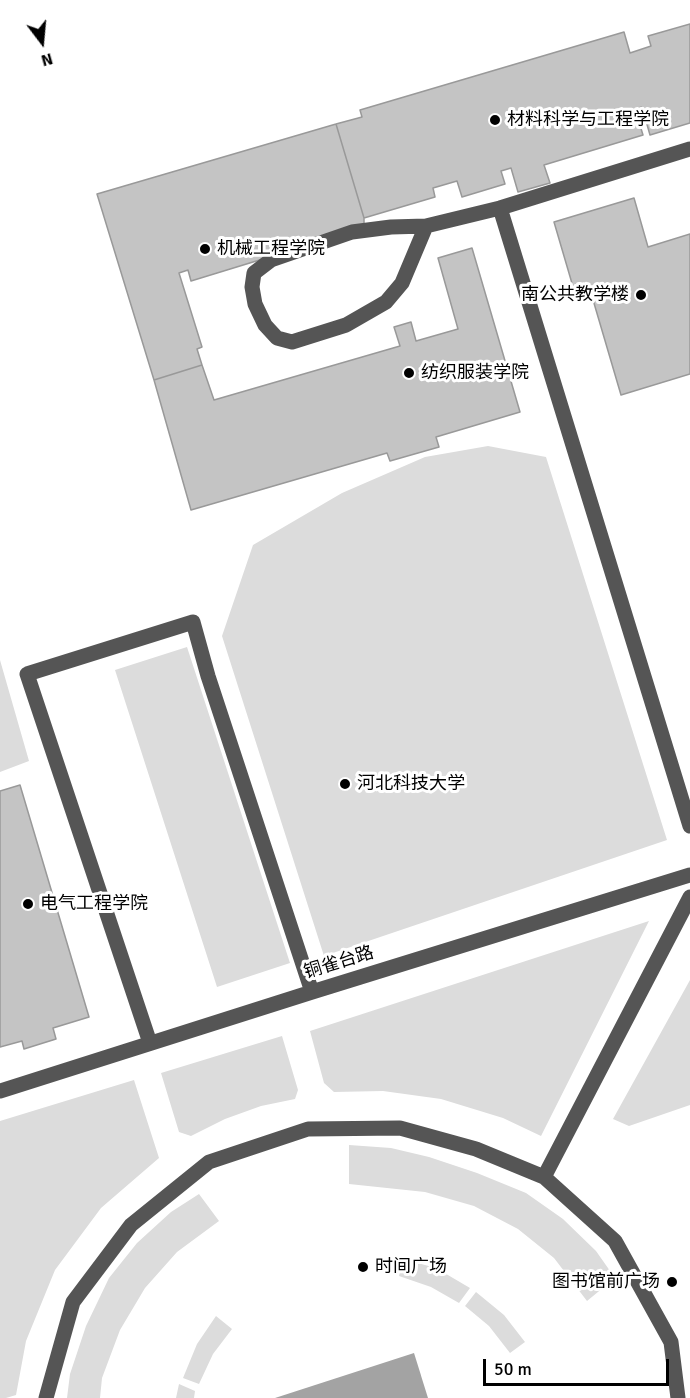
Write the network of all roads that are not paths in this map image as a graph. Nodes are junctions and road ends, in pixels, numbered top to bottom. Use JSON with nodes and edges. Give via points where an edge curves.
{"nodes":[{"id":1,"x":690,"y":149,"type":"edge"},
{"id":2,"x":500,"y":208,"type":"junction"},
{"id":3,"x":426,"y":226,"type":"junction"},
{"id":4,"x":690,"y":826,"type":"edge"},
{"id":5,"x":690,"y":875,"type":"edge"},
{"id":6,"x":690,"y":897,"type":"edge"},
{"id":7,"x":312,"y":992,"type":"junction"},
{"id":8,"x":150,"y":1043,"type":"junction"},
{"id":9,"x":0,"y":1091,"type":"edge"},
{"id":10,"x":544,"y":1177,"type":"junction"},
{"id":11,"x":46,"y":1398,"type":"edge"},
{"id":12,"x":678,"y":1398,"type":"edge"}],
"edges":[{"from":1,"to":2,"type":"lane"},
{"from":2,"to":3,"type":"lane"},
{"from":2,"to":4,"type":"lane"},
{"from":3,"to":3,"type":"lane","via":[[352,232],[271,260],[254,273],[252,286],[255,304],[266,325],[278,338],[292,342],[345,324],[386,302],[402,283]]},
{"from":5,"to":7,"type":"lane","name":"铜雀台路"},
{"from":6,"to":10,"type":"lane"},
{"from":7,"to":8,"type":"lane","name":"铜雀台路"},
{"from":7,"to":8,"type":"lane","via":[[193,622],[27,674]]},
{"from":8,"to":9,"type":"lane","name":"铜雀台路"},
{"from":10,"to":11,"type":"lane","via":[[476,1149],[400,1128],[308,1128],[209,1162],[131,1225],[73,1302]]},
{"from":10,"to":12,"type":"lane","via":[[615,1241],[671,1342]]}]}
